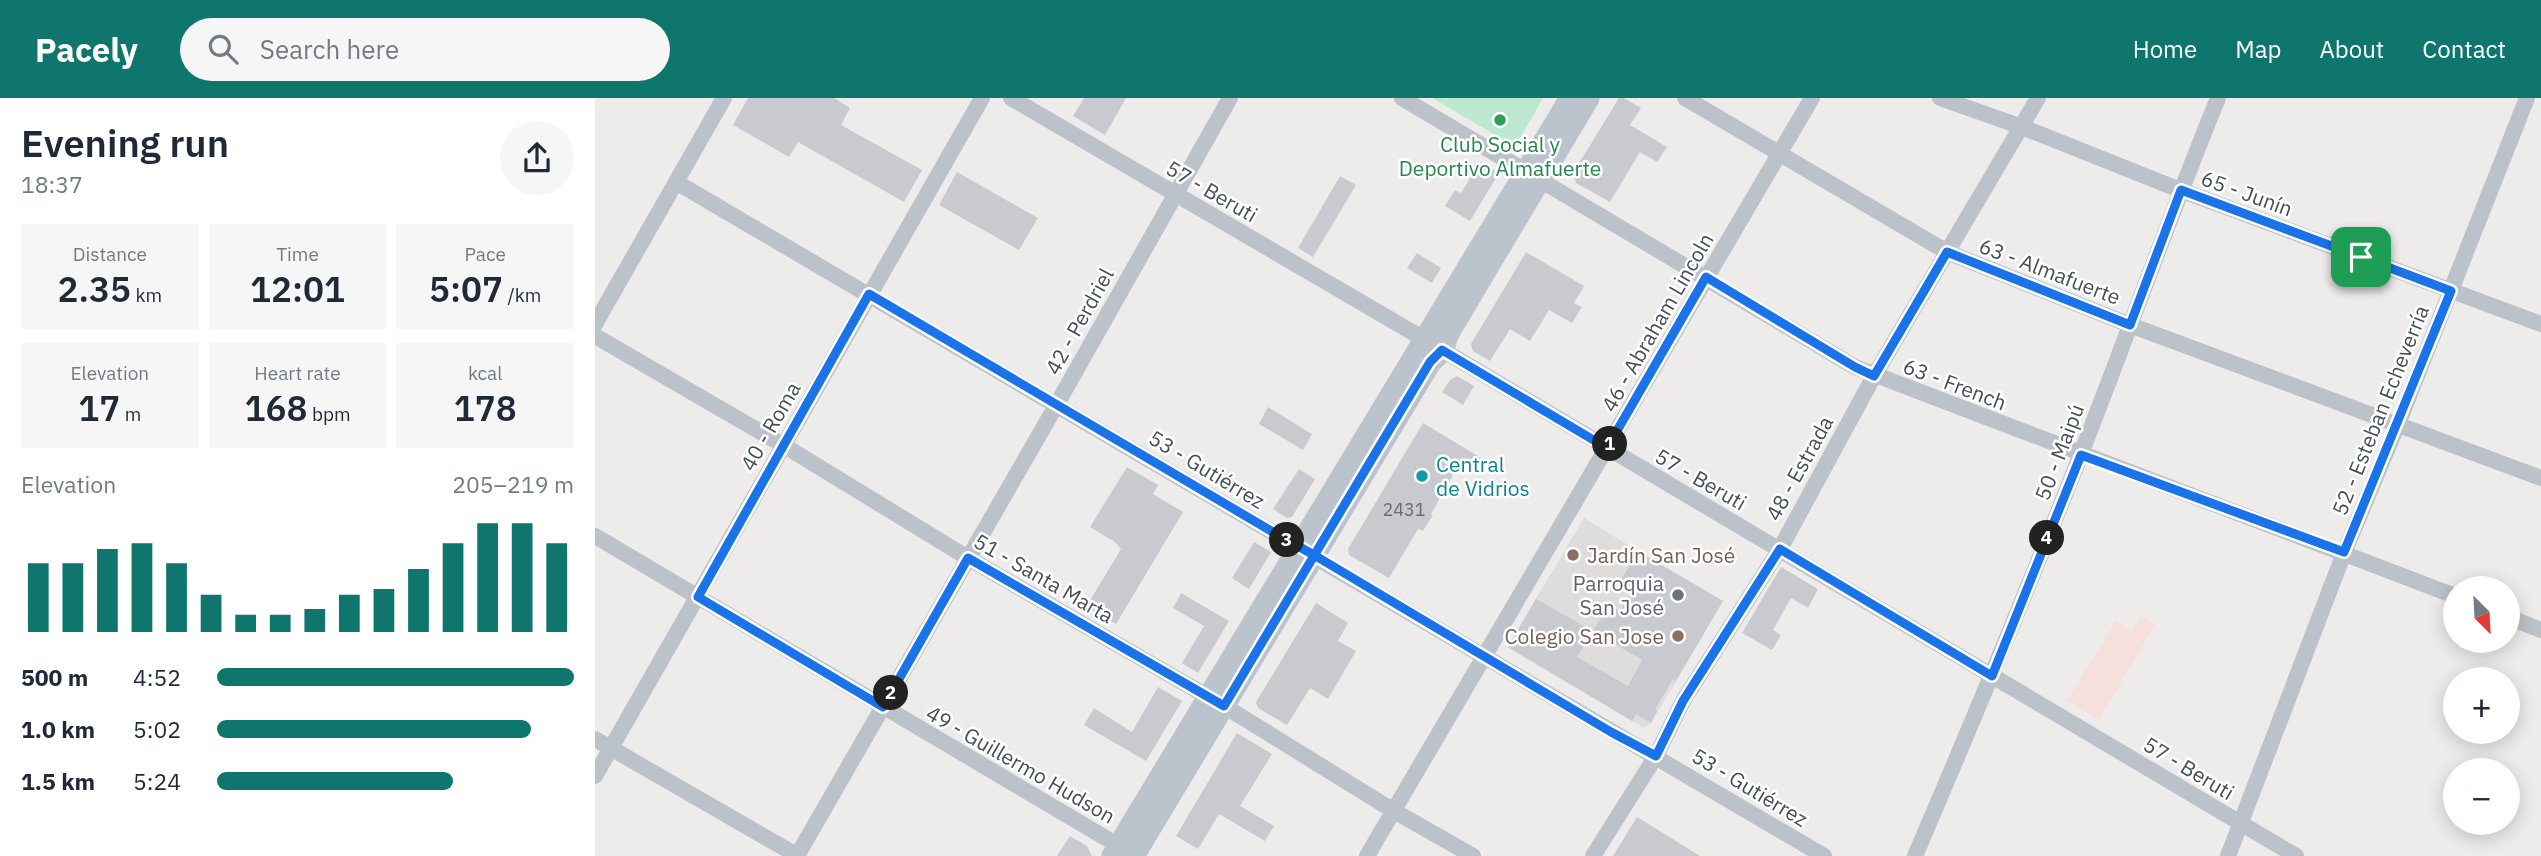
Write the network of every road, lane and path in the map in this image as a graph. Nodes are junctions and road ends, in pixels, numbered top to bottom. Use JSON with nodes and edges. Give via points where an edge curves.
{"nodes":[{"id":1,"x":724,"y":98,"type":"edge"},
{"id":2,"x":982,"y":98,"type":"edge"},
{"id":3,"x":1011,"y":98,"type":"edge"},
{"id":4,"x":1230,"y":98,"type":"edge"},
{"id":5,"x":1402,"y":98,"type":"edge"},
{"id":6,"x":1571,"y":98,"type":"edge"},
{"id":7,"x":1588,"y":98,"type":"edge"},
{"id":8,"x":1685,"y":98,"type":"edge"},
{"id":9,"x":1812,"y":98,"type":"edge"},
{"id":10,"x":1940,"y":98,"type":"edge"},
{"id":11,"x":2038,"y":98,"type":"edge"},
{"id":12,"x":2218,"y":98,"type":"edge"},
{"id":13,"x":2527,"y":98,"type":"edge"},
{"id":14,"x":2021,"y":127,"type":"junction"},
{"id":15,"x":1780,"y":154,"type":"junction"},
{"id":16,"x":1533,"y":174,"type":"junction"},
{"id":17,"x":676,"y":182,"type":"junction"},
{"id":18,"x":2181,"y":190,"type":"junction"},
{"id":19,"x":1174,"y":194,"type":"junction"},
{"id":20,"x":1947,"y":252,"type":"junction"},
{"id":21,"x":1706,"y":277,"type":"junction"},
{"id":22,"x":2451,"y":291,"type":"junction"},
{"id":23,"x":869,"y":294,"type":"junction"},
{"id":24,"x":595,"y":324,"type":"edge"},
{"id":25,"x":2541,"y":324,"type":"edge"},
{"id":26,"x":2130,"y":325,"type":"junction"},
{"id":27,"x":595,"y":336,"type":"edge"},
{"id":28,"x":1433,"y":344,"type":"junction"},
{"id":29,"x":1874,"y":376,"type":"junction"},
{"id":30,"x":1058,"y":404,"type":"junction"},
{"id":31,"x":2398,"y":424,"type":"junction"},
{"id":32,"x":783,"y":446,"type":"junction"},
{"id":33,"x":1607,"y":448,"type":"junction"},
{"id":34,"x":2081,"y":455,"type":"junction"},
{"id":35,"x":2541,"y":478,"type":"edge"},
{"id":36,"x":595,"y":536,"type":"edge"},
{"id":37,"x":1780,"y":549,"type":"junction"},
{"id":38,"x":1306,"y":551,"type":"junction"},
{"id":39,"x":2344,"y":552,"type":"junction"},
{"id":40,"x":968,"y":558,"type":"junction"},
{"id":41,"x":2443,"y":591,"type":"edge"},
{"id":42,"x":698,"y":597,"type":"junction"},
{"id":43,"x":2520,"y":622,"type":"edge"},
{"id":44,"x":2541,"y":630,"type":"edge"},
{"id":45,"x":1483,"y":656,"type":"junction"},
{"id":46,"x":1992,"y":676,"type":"junction"},
{"id":47,"x":1216,"y":702,"type":"junction"},
{"id":48,"x":883,"y":707,"type":"junction"},
{"id":49,"x":595,"y":739,"type":"edge"},
{"id":50,"x":611,"y":748,"type":"junction"},
{"id":51,"x":1656,"y":756,"type":"junction"},
{"id":52,"x":595,"y":776,"type":"edge"},
{"id":53,"x":1394,"y":811,"type":"junction"},
{"id":54,"x":2241,"y":823,"type":"junction"},
{"id":55,"x":1127,"y":853,"type":"edge"},
{"id":56,"x":797,"y":856,"type":"edge"},
{"id":57,"x":1367,"y":856,"type":"edge"},
{"id":58,"x":1473,"y":856,"type":"edge"},
{"id":59,"x":1593,"y":856,"type":"edge"},
{"id":60,"x":1824,"y":856,"type":"edge"},
{"id":61,"x":1915,"y":856,"type":"edge"},
{"id":62,"x":2228,"y":856,"type":"edge"},
{"id":63,"x":2296,"y":856,"type":"edge"}],
"edges":[{"from":1,"to":17,"type":"street"},
{"from":2,"to":23,"type":"street","name":"40 - Roma"},
{"from":3,"to":19,"type":"street","name":"57 - Beruti"},
{"from":4,"to":19,"type":"street","name":"42 - Perdriel"},
{"from":5,"to":16,"type":"street","name":"63 - French"},
{"from":6,"to":16,"type":"main road"},
{"from":7,"to":16,"type":"main road"},
{"from":8,"to":15,"type":"street","name":"63 - Almafuerte"},
{"from":9,"to":15,"type":"street","name":"46 - Abraham Lincoln"},
{"from":10,"to":14,"type":"street","name":"65 - Junín"},
{"from":11,"to":14,"type":"street","name":"48 - Estrada"},
{"from":12,"to":18,"type":"street","name":"50 - Maipú"},
{"from":13,"to":22,"type":"street","name":"52 - Esteban Echeverría"},
{"from":14,"to":18,"type":"street","name":"65 - Junín"},
{"from":14,"to":20,"type":"street","name":"48 - Estrada"},
{"from":15,"to":20,"type":"street","name":"63 - Almafuerte"},
{"from":15,"to":21,"type":"street","name":"46 - Abraham Lincoln"},
{"from":16,"to":21,"type":"street","name":"63 - French"},
{"from":16,"to":28,"type":"main road","via":[[1448,333]]},
{"from":17,"to":23,"type":"street","name":"53 - Gutiérrez"},
{"from":17,"to":24,"type":"street"},
{"from":18,"to":22,"type":"street","name":"65 - Junín"},
{"from":18,"to":26,"type":"street","name":"50 - Maipú"},
{"from":19,"to":28,"type":"street","name":"57 - Beruti"},
{"from":19,"to":30,"type":"street","name":"42 - Perdriel"},
{"from":20,"to":26,"type":"street","name":"63 - Almafuerte"},
{"from":20,"to":29,"type":"street","name":"48 - Estrada"},
{"from":21,"to":29,"type":"street","name":"63 - French"},
{"from":21,"to":33,"type":"street","name":"46 - Abraham Lincoln"},
{"from":22,"to":25,"type":"street","name":"65 - Junín"},
{"from":22,"to":31,"type":"street","name":"52 - Esteban Echeverría"},
{"from":23,"to":30,"type":"street","name":"53 - Gutiérrez"},
{"from":23,"to":32,"type":"street","name":"40 - Roma"},
{"from":26,"to":31,"type":"street","name":"63 - Almafuerte"},
{"from":26,"to":34,"type":"street","name":"50 - Maipú"},
{"from":27,"to":32,"type":"street","name":"51 - Santa Marta"},
{"from":28,"to":33,"type":"street","name":"57 - Beruti"},
{"from":28,"to":38,"type":"main road","via":[[1430,362]]},
{"from":29,"to":34,"type":"street","name":"63 - French"},
{"from":29,"to":37,"type":"street","name":"48 - Estrada"},
{"from":30,"to":38,"type":"street","name":"53 - Gutiérrez"},
{"from":30,"to":40,"type":"street","name":"42 - Perdriel"},
{"from":31,"to":35,"type":"street","name":"63 - Almafuerte"},
{"from":31,"to":39,"type":"street","name":"52 - Esteban Echeverría"},
{"from":32,"to":40,"type":"street","name":"51 - Santa Marta"},
{"from":32,"to":42,"type":"street","name":"40 - Roma"},
{"from":33,"to":37,"type":"street","name":"57 - Beruti"},
{"from":33,"to":45,"type":"street","name":"46 - Abraham Lincoln"},
{"from":34,"to":39,"type":"street","name":"63 - French"},
{"from":34,"to":46,"type":"street","name":"50 - Maipú"},
{"from":36,"to":42,"type":"street","name":"49 - Guillermo Hudson"},
{"from":37,"to":46,"type":"street","name":"57 - Beruti"},
{"from":37,"to":51,"type":"street","name":"48 - Estrada","via":[[1683,701]]},
{"from":38,"to":45,"type":"street","name":"53 - Gutiérrez"},
{"from":38,"to":47,"type":"main road"},
{"from":39,"to":41,"type":"street","name":"63 - French"},
{"from":39,"to":54,"type":"street","name":"52 - Esteban Echeverría"},
{"from":40,"to":47,"type":"street","name":"51 - Santa Marta"},
{"from":40,"to":48,"type":"street","name":"42 - Perdriel"},
{"from":42,"to":48,"type":"street","name":"49 - Guillermo Hudson"},
{"from":42,"to":50,"type":"street","name":"40 - Roma"},
{"from":43,"to":44,"type":"street"},
{"from":45,"to":51,"type":"street","name":"53 - Gutiérrez"},
{"from":45,"to":53,"type":"street","name":"46 - Abraham Lincoln"},
{"from":46,"to":54,"type":"street","name":"57 - Beruti"},
{"from":46,"to":61,"type":"street","name":"50 - Maipú"},
{"from":47,"to":53,"type":"street","name":"51 - Santa Marta"},
{"from":47,"to":55,"type":"main road"},
{"from":48,"to":55,"type":"street","name":"49 - Guillermo Hudson"},
{"from":48,"to":56,"type":"street","name":"42 - Perdriel"},
{"from":49,"to":50,"type":"street"},
{"from":50,"to":52,"type":"street","name":"40 - Roma"},
{"from":50,"to":56,"type":"street"},
{"from":51,"to":59,"type":"street","name":"48 - Estrada"},
{"from":51,"to":60,"type":"street","name":"53 - Gutiérrez"},
{"from":53,"to":57,"type":"street","name":"46 - Abraham Lincoln"},
{"from":53,"to":58,"type":"street","name":"51 - Santa Marta"},
{"from":54,"to":62,"type":"street","name":"52 - Esteban Echeverría"},
{"from":54,"to":63,"type":"street","name":"57 - Beruti"}]}
